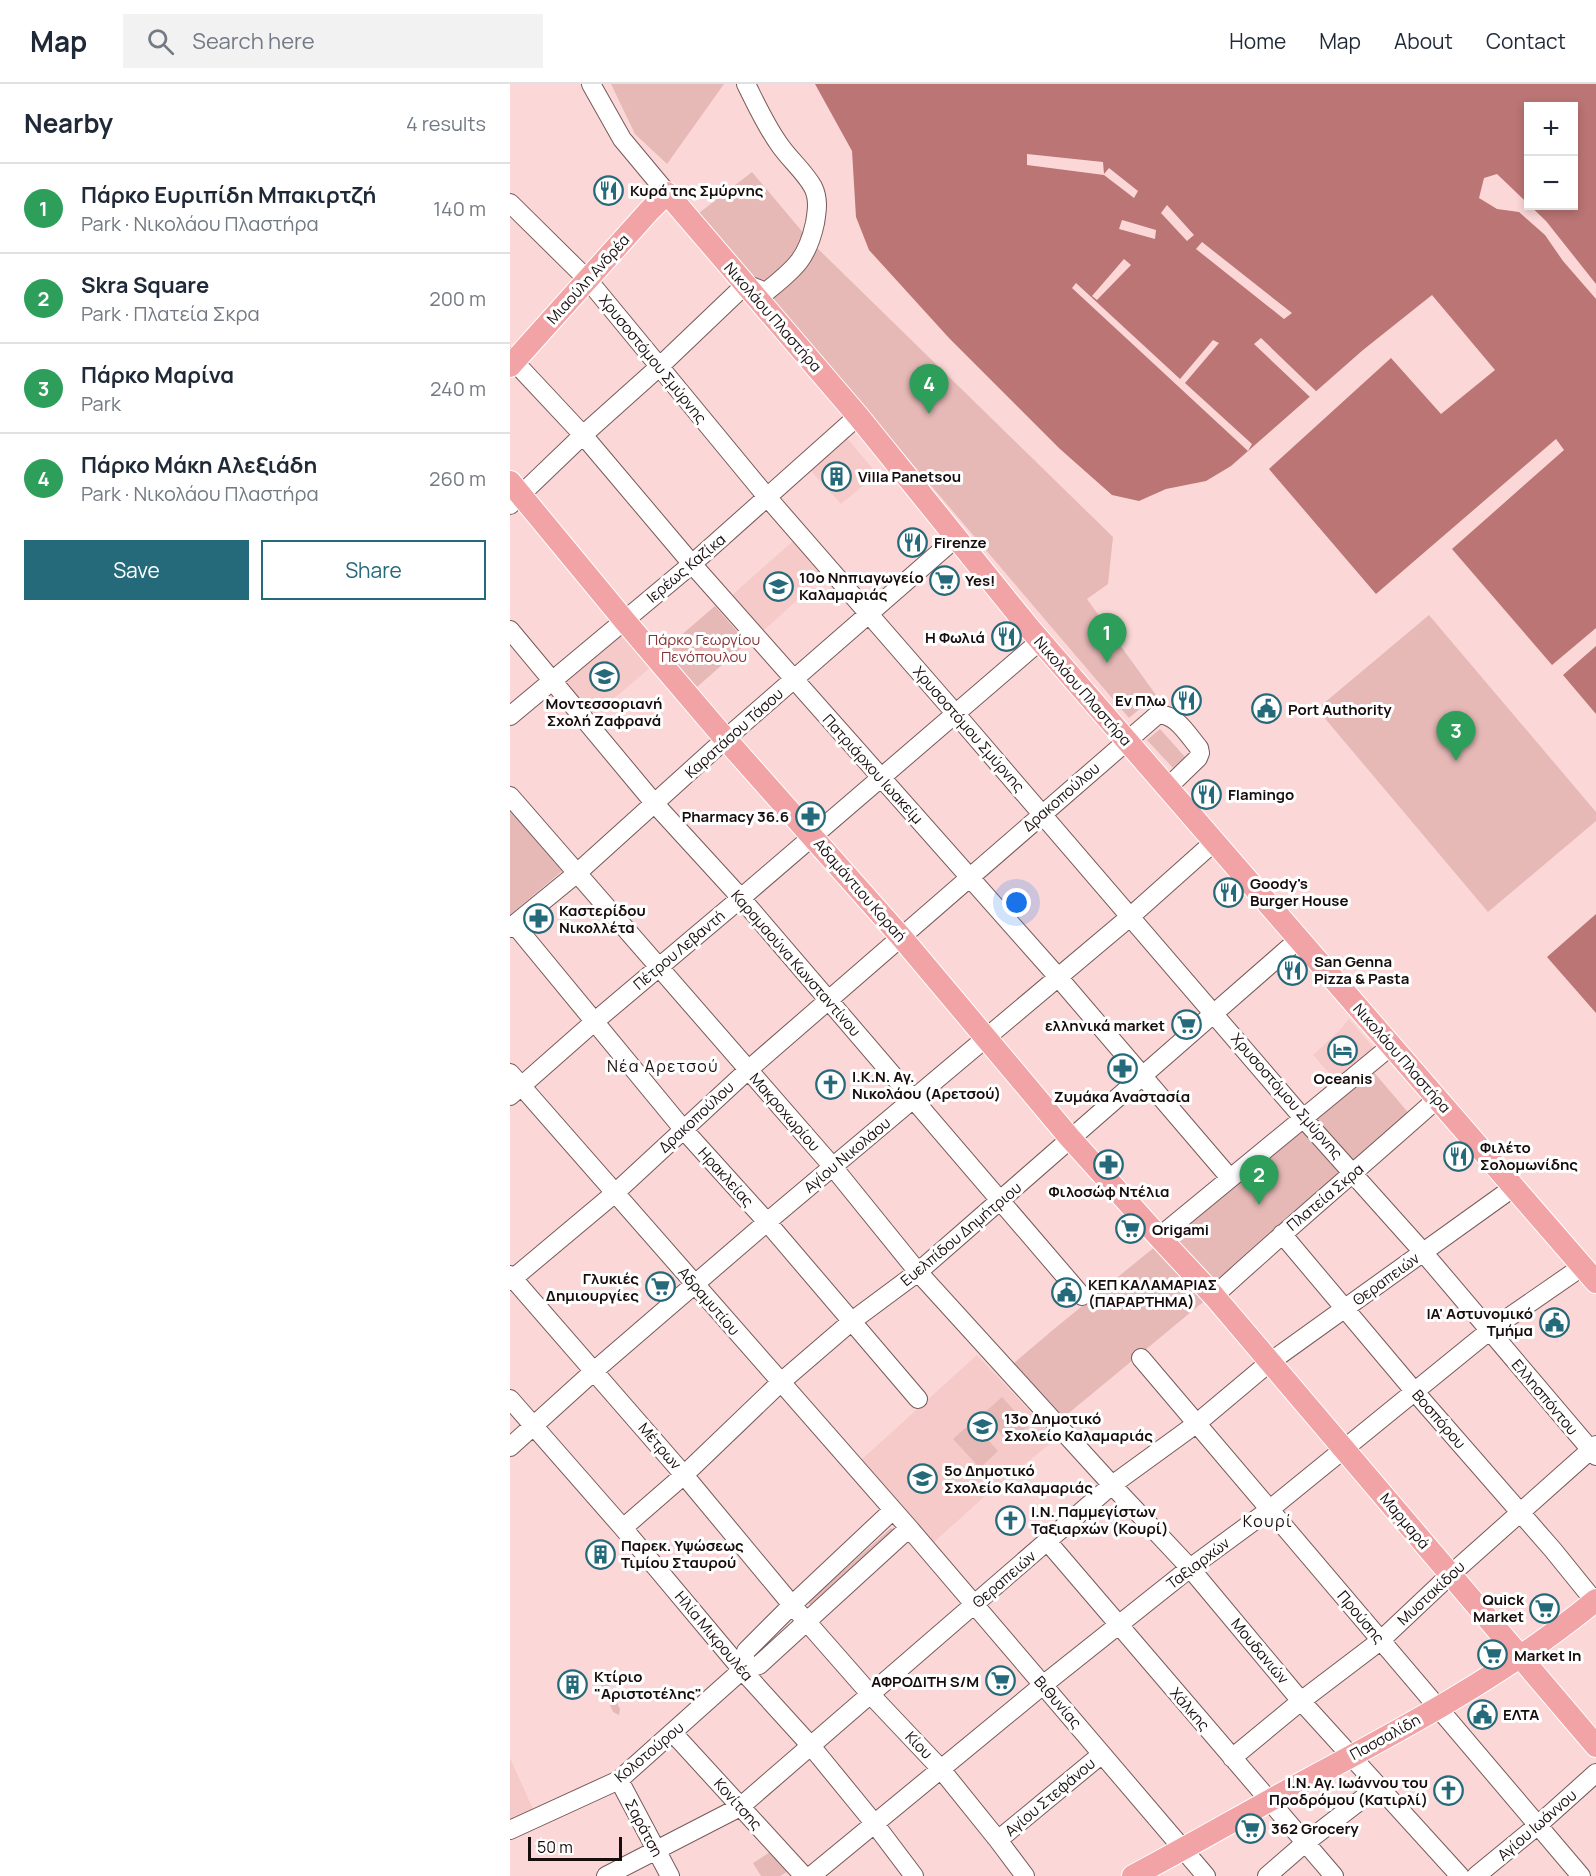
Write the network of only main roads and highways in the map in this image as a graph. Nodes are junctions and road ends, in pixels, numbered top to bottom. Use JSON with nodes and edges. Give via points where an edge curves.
{"nodes":[{"id":1,"x":667,"y":193,"type":"joint"},
{"id":2,"x":511,"y":362,"type":"edge"},
{"id":3,"x":514,"y":494,"type":"edge"},
{"id":4,"x":1589,"y":1274,"type":"edge"},
{"id":5,"x":1214,"y":1296,"type":"joint"},
{"id":6,"x":1596,"y":1602,"type":"edge"},
{"id":7,"x":1520,"y":1657,"type":"junction"},
{"id":8,"x":1596,"y":1746,"type":"edge"},
{"id":9,"x":1133,"y":1876,"type":"edge"}],
"edges":[{"from":1,"to":2,"type":"main road","name":"Μιαούλη Ανδρέα"},
{"from":1,"to":4,"type":"main road","name":"Νικολάου Πλαστήρα","via":[[858,416],[1040,641]]},
{"from":3,"to":5,"type":"main road","name":"Αδαμάντιου Κοραή","via":[[902,938],[1070,1138]]},
{"from":5,"to":7,"type":"main road","name":"Μαρμαρά"},
{"from":6,"to":7,"type":"main road","name":"Πασσαλίδη"},
{"from":7,"to":8,"type":"main road","name":"Μαρμαρά"},
{"from":7,"to":9,"type":"main road","name":"Πασσαλίδη","via":[[1438,1708]]}]}
